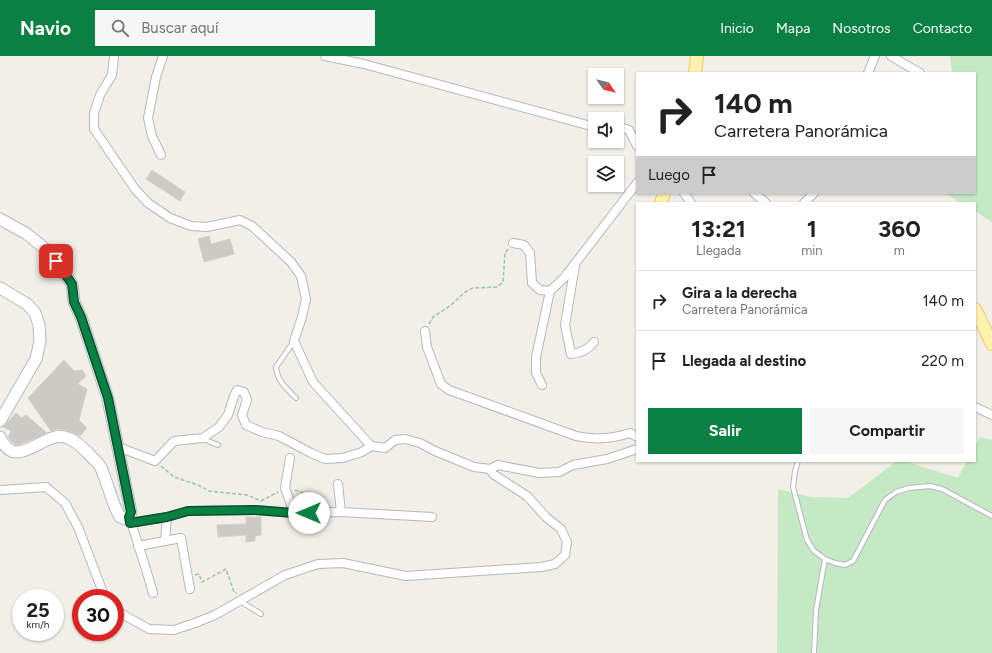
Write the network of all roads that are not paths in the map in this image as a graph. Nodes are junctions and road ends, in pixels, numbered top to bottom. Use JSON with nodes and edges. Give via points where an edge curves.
{"nodes":[{"id":1,"x":114,"y":56,"type":"edge"},
{"id":2,"x":163,"y":56,"type":"edge"},
{"id":3,"x":325,"y":56,"type":"edge"},
{"id":4,"x":697,"y":56,"type":"edge"},
{"id":5,"x":875,"y":56,"type":"edge"},
{"id":6,"x":891,"y":56,"type":"edge"},
{"id":7,"x":695,"y":72,"type":"edge"},
{"id":8,"x":868,"y":72,"type":"edge"},
{"id":9,"x":918,"y":72,"type":"edge"},
{"id":10,"x":588,"y":125,"type":"edge"},
{"id":11,"x":624,"y":128,"type":"edge"},
{"id":12,"x":636,"y":144,"type":"edge"},
{"id":13,"x":160,"y":155,"type":"dead end"},
{"id":14,"x":636,"y":184,"type":"edge"},
{"id":15,"x":755,"y":194,"type":"edge"},
{"id":16,"x":813,"y":194,"type":"edge"},
{"id":17,"x":765,"y":202,"type":"edge"},
{"id":18,"x":805,"y":202,"type":"edge"},
{"id":19,"x":0,"y":219,"type":"edge"},
{"id":20,"x":513,"y":243,"type":"road end"},
{"id":21,"x":575,"y":264,"type":"junction"},
{"id":22,"x":0,"y":288,"type":"edge"},
{"id":23,"x":550,"y":291,"type":"junction"},
{"id":24,"x":976,"y":311,"type":"edge"},
{"id":25,"x":425,"y":331,"type":"road end"},
{"id":26,"x":294,"y":341,"type":"junction"},
{"id":27,"x":594,"y":342,"type":"dead end"},
{"id":28,"x":992,"y":344,"type":"edge"},
{"id":29,"x":542,"y":385,"type":"dead end"},
{"id":30,"x":296,"y":398,"type":"dead end"},
{"id":31,"x":976,"y":408,"type":"edge"},
{"id":32,"x":992,"y":416,"type":"edge"},
{"id":33,"x":0,"y":421,"type":"edge"},
{"id":34,"x":636,"y":436,"type":"edge"},
{"id":35,"x":0,"y":437,"type":"edge"},
{"id":36,"x":203,"y":438,"type":"junction"},
{"id":37,"x":218,"y":445,"type":"dead end"},
{"id":38,"x":371,"y":446,"type":"junction"},
{"id":39,"x":118,"y":447,"type":"junction"},
{"id":40,"x":636,"y":449,"type":"edge"},
{"id":41,"x":290,"y":458,"type":"dead end"},
{"id":42,"x":798,"y":462,"type":"edge"},
{"id":43,"x":490,"y":469,"type":"junction"},
{"id":44,"x":338,"y":484,"type":"dead end"},
{"id":45,"x":0,"y":490,"type":"edge"},
{"id":46,"x":341,"y":512,"type":"junction"},
{"id":47,"x":294,"y":513,"type":"junction"},
{"id":48,"x":992,"y":516,"type":"edge"},
{"id":49,"x":167,"y":517,"type":"junction"},
{"id":50,"x":432,"y":517,"type":"dead end"},
{"id":51,"x":130,"y":520,"type":"junction"},
{"id":52,"x":165,"y":540,"type":"junction"},
{"id":53,"x":138,"y":546,"type":"junction"},
{"id":54,"x":825,"y":558,"type":"junction"},
{"id":55,"x":101,"y":589,"type":"edge"},
{"id":56,"x":190,"y":589,"type":"dead end"},
{"id":57,"x":152,"y":592,"type":"dead end"},
{"id":58,"x":239,"y":600,"type":"junction"},
{"id":59,"x":261,"y":614,"type":"dead end"},
{"id":60,"x":124,"y":615,"type":"edge"},
{"id":61,"x":814,"y":653,"type":"edge"}],
"edges":[{"from":1,"to":26,"type":"street","via":[[112,75],[100,94],[94,113],[94,129],[135,189],[148,203],[170,218],[191,226],[206,227],[240,220],[252,226],[291,262],[301,276],[306,299]]},
{"from":2,"to":13,"type":"street","via":[[148,118]]},
{"from":3,"to":10,"type":"street","via":[[364,64]]},
{"from":4,"to":7,"type":"main road"},
{"from":5,"to":8,"type":"street"},
{"from":6,"to":9,"type":"street"},
{"from":11,"to":12,"type":"street","via":[[629,130]]},
{"from":14,"to":21,"type":"street"},
{"from":15,"to":17,"type":"street"},
{"from":16,"to":18,"type":"street"},
{"from":19,"to":39,"type":"street","via":[[27,234],[49,252],[72,284],[74,302],[108,398]]},
{"from":20,"to":23,"type":"street","via":[[524,245],[530,253],[532,283],[540,290]]},
{"from":21,"to":23,"type":"street"},
{"from":21,"to":27,"type":"street","via":[[565,325],[571,354],[590,348]]},
{"from":22,"to":33,"type":"street","via":[[27,304],[35,313],[40,341],[36,359]]},
{"from":23,"to":29,"type":"street","via":[[536,357],[536,373]]},
{"from":24,"to":28,"type":"main road"},
{"from":25,"to":34,"type":"street","via":[[427,346],[441,384],[449,390],[576,436],[591,439],[614,438],[630,433]]},
{"from":26,"to":30,"type":"lane","via":[[276,367],[282,383]]},
{"from":26,"to":38,"type":"street","via":[[313,382]]},
{"from":31,"to":32,"type":"street"},
{"from":35,"to":51,"type":"street","via":[[8,448],[20,453],[47,440],[69,438],[82,447],[99,466],[120,517]]},
{"from":36,"to":37,"type":"lane"},
{"from":36,"to":38,"type":"street","via":[[219,427],[228,415],[238,390],[244,392],[247,400],[242,415],[246,424],[262,432],[279,436],[325,459],[343,458]]},
{"from":36,"to":39,"type":"street","via":[[174,441],[155,461]]},
{"from":38,"to":43,"type":"street","via":[[385,448],[395,440],[405,439],[474,467]]},
{"from":39,"to":51,"type":"street","via":[[131,512]]},
{"from":40,"to":43,"type":"street","via":[[607,459],[573,464],[559,472],[539,473],[498,465]]},
{"from":41,"to":47,"type":"street","via":[[286,488]]},
{"from":42,"to":54,"type":"lane","via":[[793,487],[806,540],[814,551]]},
{"from":43,"to":58,"type":"street","via":[[493,474],[527,496],[561,529],[567,542],[565,555],[555,564],[406,576],[343,563],[318,564],[285,575]]},
{"from":44,"to":46,"type":"street"},
{"from":45,"to":55,"type":"street","via":[[46,487],[65,503],[78,527]]},
{"from":46,"to":47,"type":"street"},
{"from":46,"to":50,"type":"street"},
{"from":47,"to":49,"type":"street","via":[[255,510],[188,511]]},
{"from":48,"to":54,"type":"lane","via":[[942,490],[930,486],[909,488],[896,492],[886,500],[852,561],[845,565]]},
{"from":49,"to":51,"type":"street"},
{"from":49,"to":52,"type":"street"},
{"from":51,"to":53,"type":"street"},
{"from":52,"to":53,"type":"street"},
{"from":52,"to":56,"type":"street","via":[[181,538]]},
{"from":53,"to":57,"type":"street"},
{"from":54,"to":61,"type":"lane","via":[[816,610]]},
{"from":58,"to":59,"type":"lane"},
{"from":58,"to":60,"type":"street","via":[[195,624],[174,630],[149,629]]}]}
